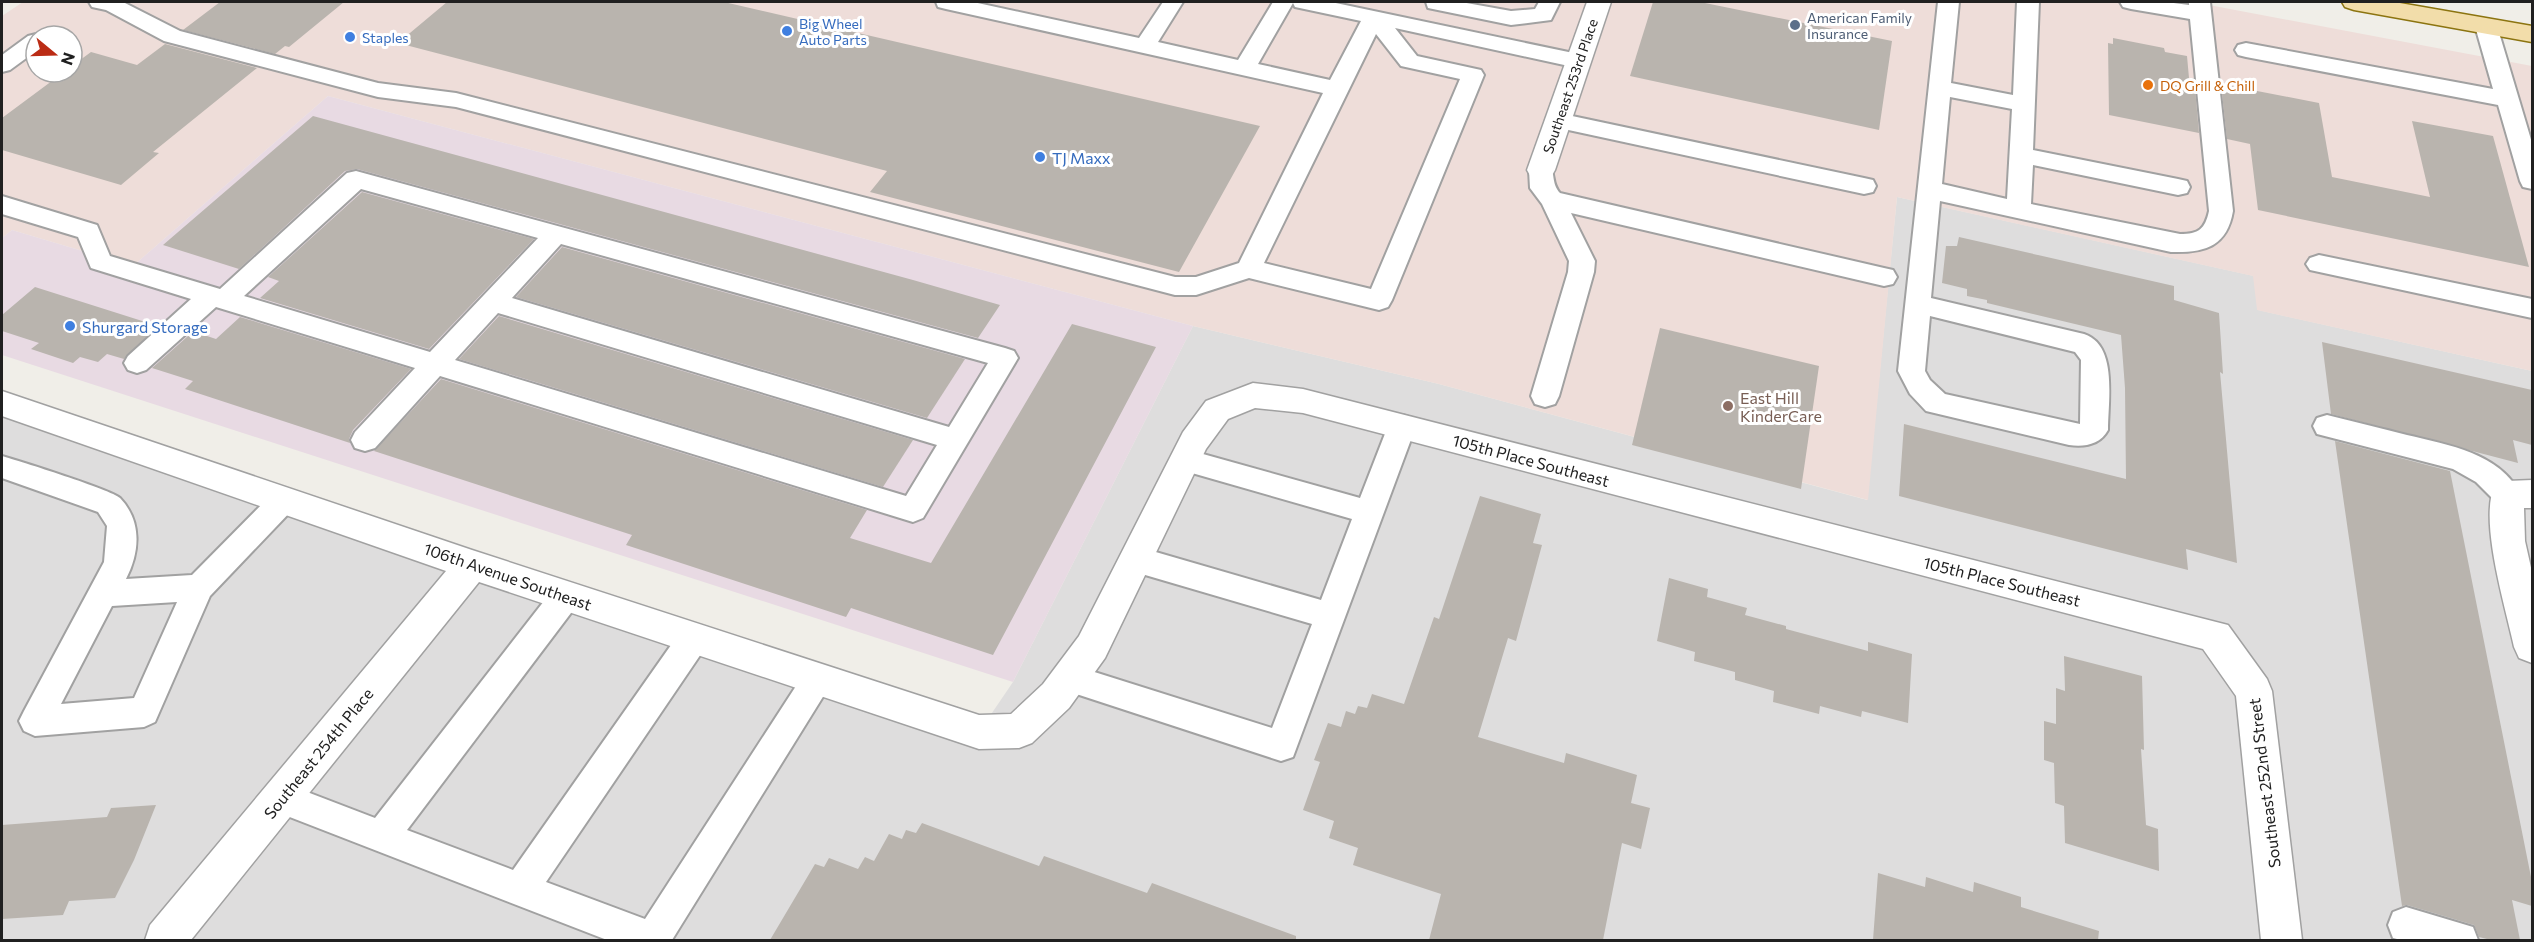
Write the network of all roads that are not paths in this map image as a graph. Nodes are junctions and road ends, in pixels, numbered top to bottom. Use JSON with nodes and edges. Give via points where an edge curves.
{"nodes":[{"id":1,"x":946,"y":2,"type":"edge"},
{"id":2,"x":1173,"y":2,"type":"edge"},
{"id":3,"x":1282,"y":2,"type":"edge"},
{"id":4,"x":1437,"y":2,"type":"edge"},
{"id":5,"x":1549,"y":2,"type":"edge"},
{"id":6,"x":1599,"y":2,"type":"edge"},
{"id":7,"x":1948,"y":2,"type":"edge"},
{"id":8,"x":2028,"y":2,"type":"edge"},
{"id":9,"x":2131,"y":2,"type":"edge"},
{"id":10,"x":2354,"y":2,"type":"edge"},
{"id":11,"x":110,"y":3,"type":"edge"},
{"id":12,"x":1315,"y":3,"type":"edge"},
{"id":13,"x":2400,"y":6,"type":"edge"},
{"id":14,"x":2200,"y":8,"type":"edge"},
{"id":15,"x":1374,"y":17,"type":"junction"},
{"id":16,"x":2486,"y":26,"type":"junction"},
{"id":17,"x":1425,"y":28,"type":"junction"},
{"id":18,"x":2532,"y":34,"type":"edge"},
{"id":19,"x":1145,"y":46,"type":"junction"},
{"id":20,"x":24,"y":49,"type":"edge"},
{"id":21,"x":2246,"y":50,"type":"dead end"},
{"id":22,"x":1578,"y":62,"type":"junction"},
{"id":23,"x":2,"y":65,"type":"edge"},
{"id":24,"x":1245,"y":68,"type":"junction"},
{"id":25,"x":1337,"y":88,"type":"junction"},
{"id":26,"x":1939,"y":88,"type":"junction"},
{"id":27,"x":2508,"y":99,"type":"junction"},
{"id":28,"x":2023,"y":104,"type":"junction"},
{"id":29,"x":1558,"y":121,"type":"junction"},
{"id":30,"x":2021,"y":155,"type":"junction"},
{"id":31,"x":1540,"y":170,"type":"joint"},
{"id":32,"x":2532,"y":181,"type":"edge"},
{"id":33,"x":1864,"y":186,"type":"dead end"},
{"id":34,"x":2178,"y":187,"type":"dead end"},
{"id":35,"x":1929,"y":190,"type":"junction"},
{"id":36,"x":1552,"y":200,"type":"junction"},
{"id":37,"x":2,"y":205,"type":"edge"},
{"id":38,"x":2019,"y":210,"type":"junction"},
{"id":39,"x":556,"y":234,"type":"junction"},
{"id":40,"x":2319,"y":264,"type":"dead end"},
{"id":41,"x":1249,"y":269,"type":"junction"},
{"id":42,"x":1884,"y":277,"type":"dead end"},
{"id":43,"x":218,"y":298,"type":"junction"},
{"id":44,"x":492,"y":302,"type":"junction"},
{"id":45,"x":1918,"y":304,"type":"junction"},
{"id":46,"x":2532,"y":309,"type":"edge"},
{"id":47,"x":137,"y":363,"type":"dead end"},
{"id":48,"x":435,"y":364,"type":"junction"},
{"id":49,"x":1545,"y":396,"type":"dead end"},
{"id":50,"x":2,"y":403,"type":"edge"},
{"id":51,"x":1402,"y":426,"type":"junction"},
{"id":52,"x":2326,"y":426,"type":"dead end"},
{"id":53,"x":365,"y":440,"type":"dead end"},
{"id":54,"x":956,"y":440,"type":"junction"},
{"id":55,"x":1185,"y":460,"type":"junction"},
{"id":56,"x":2,"y":467,"type":"edge"},
{"id":57,"x":2520,"y":495,"type":"edge"},
{"id":58,"x":284,"y":500,"type":"junction"},
{"id":59,"x":1369,"y":512,"type":"junction"},
{"id":60,"x":1135,"y":560,"type":"junction"},
{"id":61,"x":472,"y":565,"type":"junction"},
{"id":62,"x":199,"y":588,"type":"junction"},
{"id":63,"x":102,"y":593,"type":"junction"},
{"id":64,"x":566,"y":596,"type":"junction"},
{"id":65,"x":1330,"y":616,"type":"junction"},
{"id":66,"x":2215,"y":636,"type":"joint"},
{"id":67,"x":694,"y":638,"type":"junction"},
{"id":68,"x":2532,"y":647,"type":"edge"},
{"id":69,"x":1069,"y":678,"type":"junction"},
{"id":70,"x":818,"y":679,"type":"junction"},
{"id":71,"x":1018,"y":731,"type":"joint"},
{"id":72,"x":281,"y":798,"type":"junction"},
{"id":73,"x":381,"y":837,"type":"junction"},
{"id":74,"x":520,"y":890,"type":"junction"},
{"id":75,"x":2406,"y":925,"type":"dead end"},
{"id":76,"x":165,"y":940,"type":"edge"},
{"id":77,"x":2282,"y":940,"type":"edge"},
{"id":78,"x":2460,"y":940,"type":"edge"}],
"edges":[{"from":1,"to":19,"type":"lane","via":[[1051,16]]},
{"from":2,"to":19,"type":"lane"},
{"from":3,"to":24,"type":"lane"},
{"from":4,"to":5,"type":"lane","via":[[1511,18],[1543,15]]},
{"from":4,"to":17,"type":"lane"},
{"from":6,"to":22,"type":"street","name":"Southeast 253rd Place"},
{"from":7,"to":26,"type":"lane"},
{"from":8,"to":28,"type":"lane"},
{"from":9,"to":14,"type":"lane"},
{"from":10,"to":13,"type":"main road"},
{"from":11,"to":41,"type":"lane","via":[[172,36],[378,90],[456,100],[1175,286],[1196,286]]},
{"from":12,"to":15,"type":"lane"},
{"from":13,"to":16,"type":"main road"},
{"from":14,"to":38,"type":"lane","via":[[2220,224],[2199,244],[2171,243]]},
{"from":15,"to":17,"type":"lane"},
{"from":15,"to":25,"type":"lane"},
{"from":15,"to":41,"type":"lane","via":[[1409,60],[1473,75],[1379,300]]},
{"from":16,"to":18,"type":"main road"},
{"from":16,"to":27,"type":"lane"},
{"from":17,"to":22,"type":"lane"},
{"from":19,"to":24,"type":"lane"},
{"from":20,"to":23,"type":"lane"},
{"from":21,"to":27,"type":"lane"},
{"from":22,"to":29,"type":"street","name":"Southeast 253rd Place"},
{"from":24,"to":25,"type":"lane"},
{"from":25,"to":41,"type":"lane"},
{"from":26,"to":28,"type":"lane"},
{"from":26,"to":35,"type":"lane"},
{"from":27,"to":32,"type":"lane"},
{"from":28,"to":30,"type":"lane"},
{"from":29,"to":31,"type":"street","name":"Southeast 253rd Place"},
{"from":29,"to":33,"type":"lane"},
{"from":30,"to":34,"type":"lane"},
{"from":30,"to":38,"type":"lane"},
{"from":31,"to":36,"type":"lane","via":[[1542,188]]},
{"from":35,"to":38,"type":"lane"},
{"from":35,"to":45,"type":"lane"},
{"from":36,"to":42,"type":"lane"},
{"from":36,"to":49,"type":"lane","via":[[1582,261]]},
{"from":37,"to":43,"type":"lane","via":[[88,231],[100,262]]},
{"from":39,"to":43,"type":"lane","via":[[356,180]]},
{"from":39,"to":44,"type":"lane"},
{"from":39,"to":54,"type":"lane","via":[[1005,358]]},
{"from":40,"to":46,"type":"lane"},
{"from":43,"to":47,"type":"lane"},
{"from":43,"to":48,"type":"lane"},
{"from":44,"to":48,"type":"lane"},
{"from":44,"to":54,"type":"lane"},
{"from":45,"to":45,"type":"lane","via":[[1911,371],[1936,403],[2069,434],[2082,436],[2094,430],[2094,360],[2084,344]]},
{"from":48,"to":53,"type":"lane"},
{"from":48,"to":54,"type":"lane","via":[[913,510]]},
{"from":50,"to":58,"type":"street","name":"106th Avenue Southeast"},
{"from":51,"to":55,"type":"street","name":"105th Place Southeast","via":[[1303,400],[1253,395],[1217,410]]},
{"from":51,"to":59,"type":"lane"},
{"from":51,"to":66,"type":"street","name":"105th Place Southeast"},
{"from":52,"to":57,"type":"lane","via":[[2461,460]]},
{"from":55,"to":59,"type":"lane"},
{"from":55,"to":60,"type":"street","name":"105th Place Southeast"},
{"from":56,"to":63,"type":"lane","via":[[108,504],[122,524],[119,563]]},
{"from":57,"to":68,"type":"street","via":[[2508,541]]},
{"from":58,"to":61,"type":"street","name":"106th Avenue Southeast"},
{"from":58,"to":62,"type":"lane"},
{"from":59,"to":65,"type":"lane"},
{"from":60,"to":65,"type":"lane"},
{"from":60,"to":69,"type":"street","name":"105th Place Southeast","via":[[1092,647]]},
{"from":61,"to":64,"type":"street","name":"106th Avenue Southeast"},
{"from":61,"to":72,"type":"street","name":"Southeast 254th Place"},
{"from":62,"to":63,"type":"lane"},
{"from":62,"to":63,"type":"lane","via":[[144,712],[35,721]]},
{"from":64,"to":67,"type":"street","name":"106th Avenue Southeast"},
{"from":64,"to":73,"type":"lane"},
{"from":65,"to":69,"type":"lane","via":[[1281,746]]},
{"from":66,"to":77,"type":"street","name":"Southeast 252nd Street","via":[[2254,691]]},
{"from":67,"to":70,"type":"street","name":"106th Avenue Southeast"},
{"from":67,"to":74,"type":"lane"},
{"from":69,"to":71,"type":"street","name":"105th Place Southeast","via":[[1056,696]]},
{"from":70,"to":71,"type":"street","name":"106th Avenue Southeast","via":[[979,732]]},
{"from":70,"to":74,"type":"lane","via":[[652,940]]},
{"from":72,"to":73,"type":"lane"},
{"from":72,"to":76,"type":"street","name":"Southeast 254th Place"},
{"from":73,"to":74,"type":"lane"},
{"from":75,"to":78,"type":"lane"}]}
